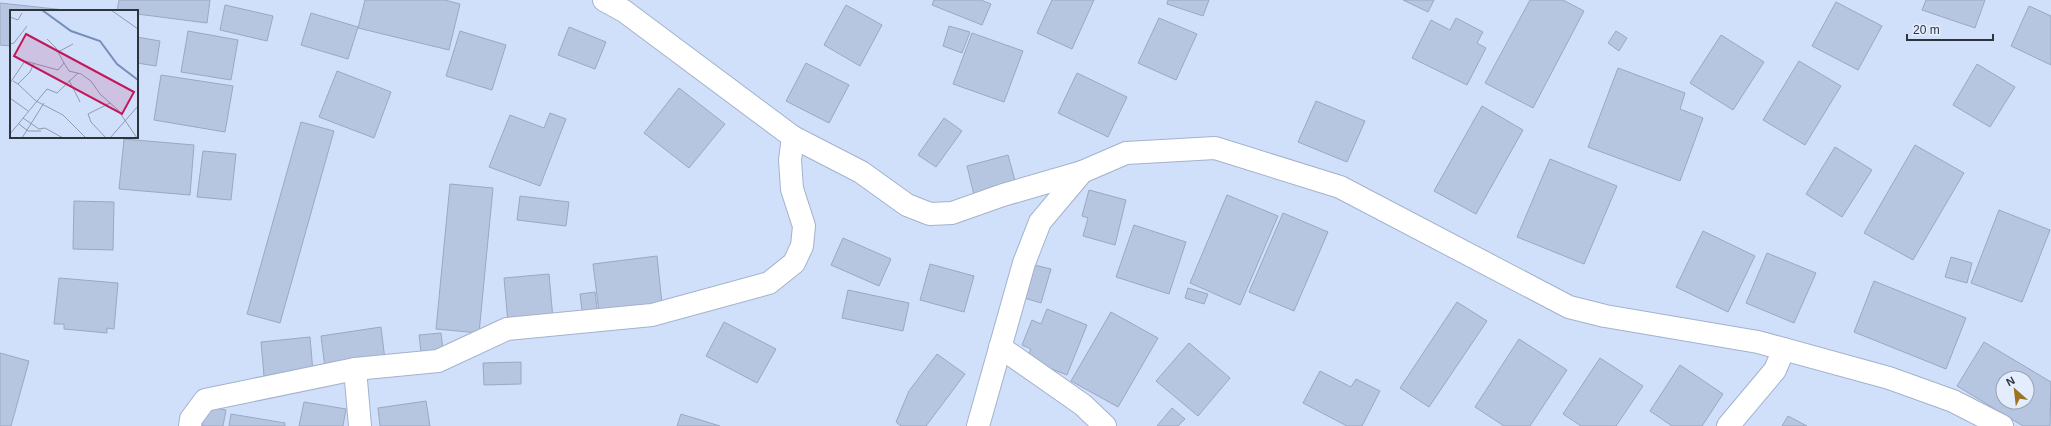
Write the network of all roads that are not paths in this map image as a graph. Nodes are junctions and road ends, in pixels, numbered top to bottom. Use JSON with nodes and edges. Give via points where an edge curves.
{"nodes":[{"id":1,"x":604,"y":0,"type":"edge"},
{"id":2,"x":626,"y":5,"type":"edge"},
{"id":3,"x":793,"y":137,"type":"junction"},
{"id":4,"x":1082,"y":172,"type":"junction"},
{"id":5,"x":1000,"y":347,"type":"junction"},
{"id":6,"x":1784,"y":349,"type":"junction"},
{"id":7,"x":354,"y":369,"type":"junction"},
{"id":8,"x":190,"y":426,"type":"edge"},
{"id":9,"x":360,"y":426,"type":"edge"},
{"id":10,"x":978,"y":426,"type":"edge"},
{"id":11,"x":1105,"y":426,"type":"edge"},
{"id":12,"x":1728,"y":426,"type":"edge"},
{"id":13,"x":2002,"y":426,"type":"edge"}],
"edges":[{"from":1,"to":2,"type":"street"},
{"from":2,"to":3,"type":"street"},
{"from":3,"to":4,"type":"street","via":[[861,172],[907,205],[930,214],[952,213]]},
{"from":3,"to":7,"type":"street","via":[[790,160],[792,189],[804,226],[802,246],[794,263],[769,283],[652,316],[507,329],[438,361]]},
{"from":4,"to":5,"type":"street","via":[[1040,222],[1024,263]]},
{"from":4,"to":6,"type":"street","via":[[1126,153],[1215,148],[1340,187],[1569,307]]},
{"from":5,"to":10,"type":"street"},
{"from":5,"to":11,"type":"street","via":[[1083,405]]},
{"from":6,"to":12,"type":"street","via":[[1775,370]]},
{"from":6,"to":13,"type":"street","via":[[1889,378],[1953,401]]},
{"from":7,"to":8,"type":"street","via":[[205,400]]},
{"from":7,"to":9,"type":"street"}]}
